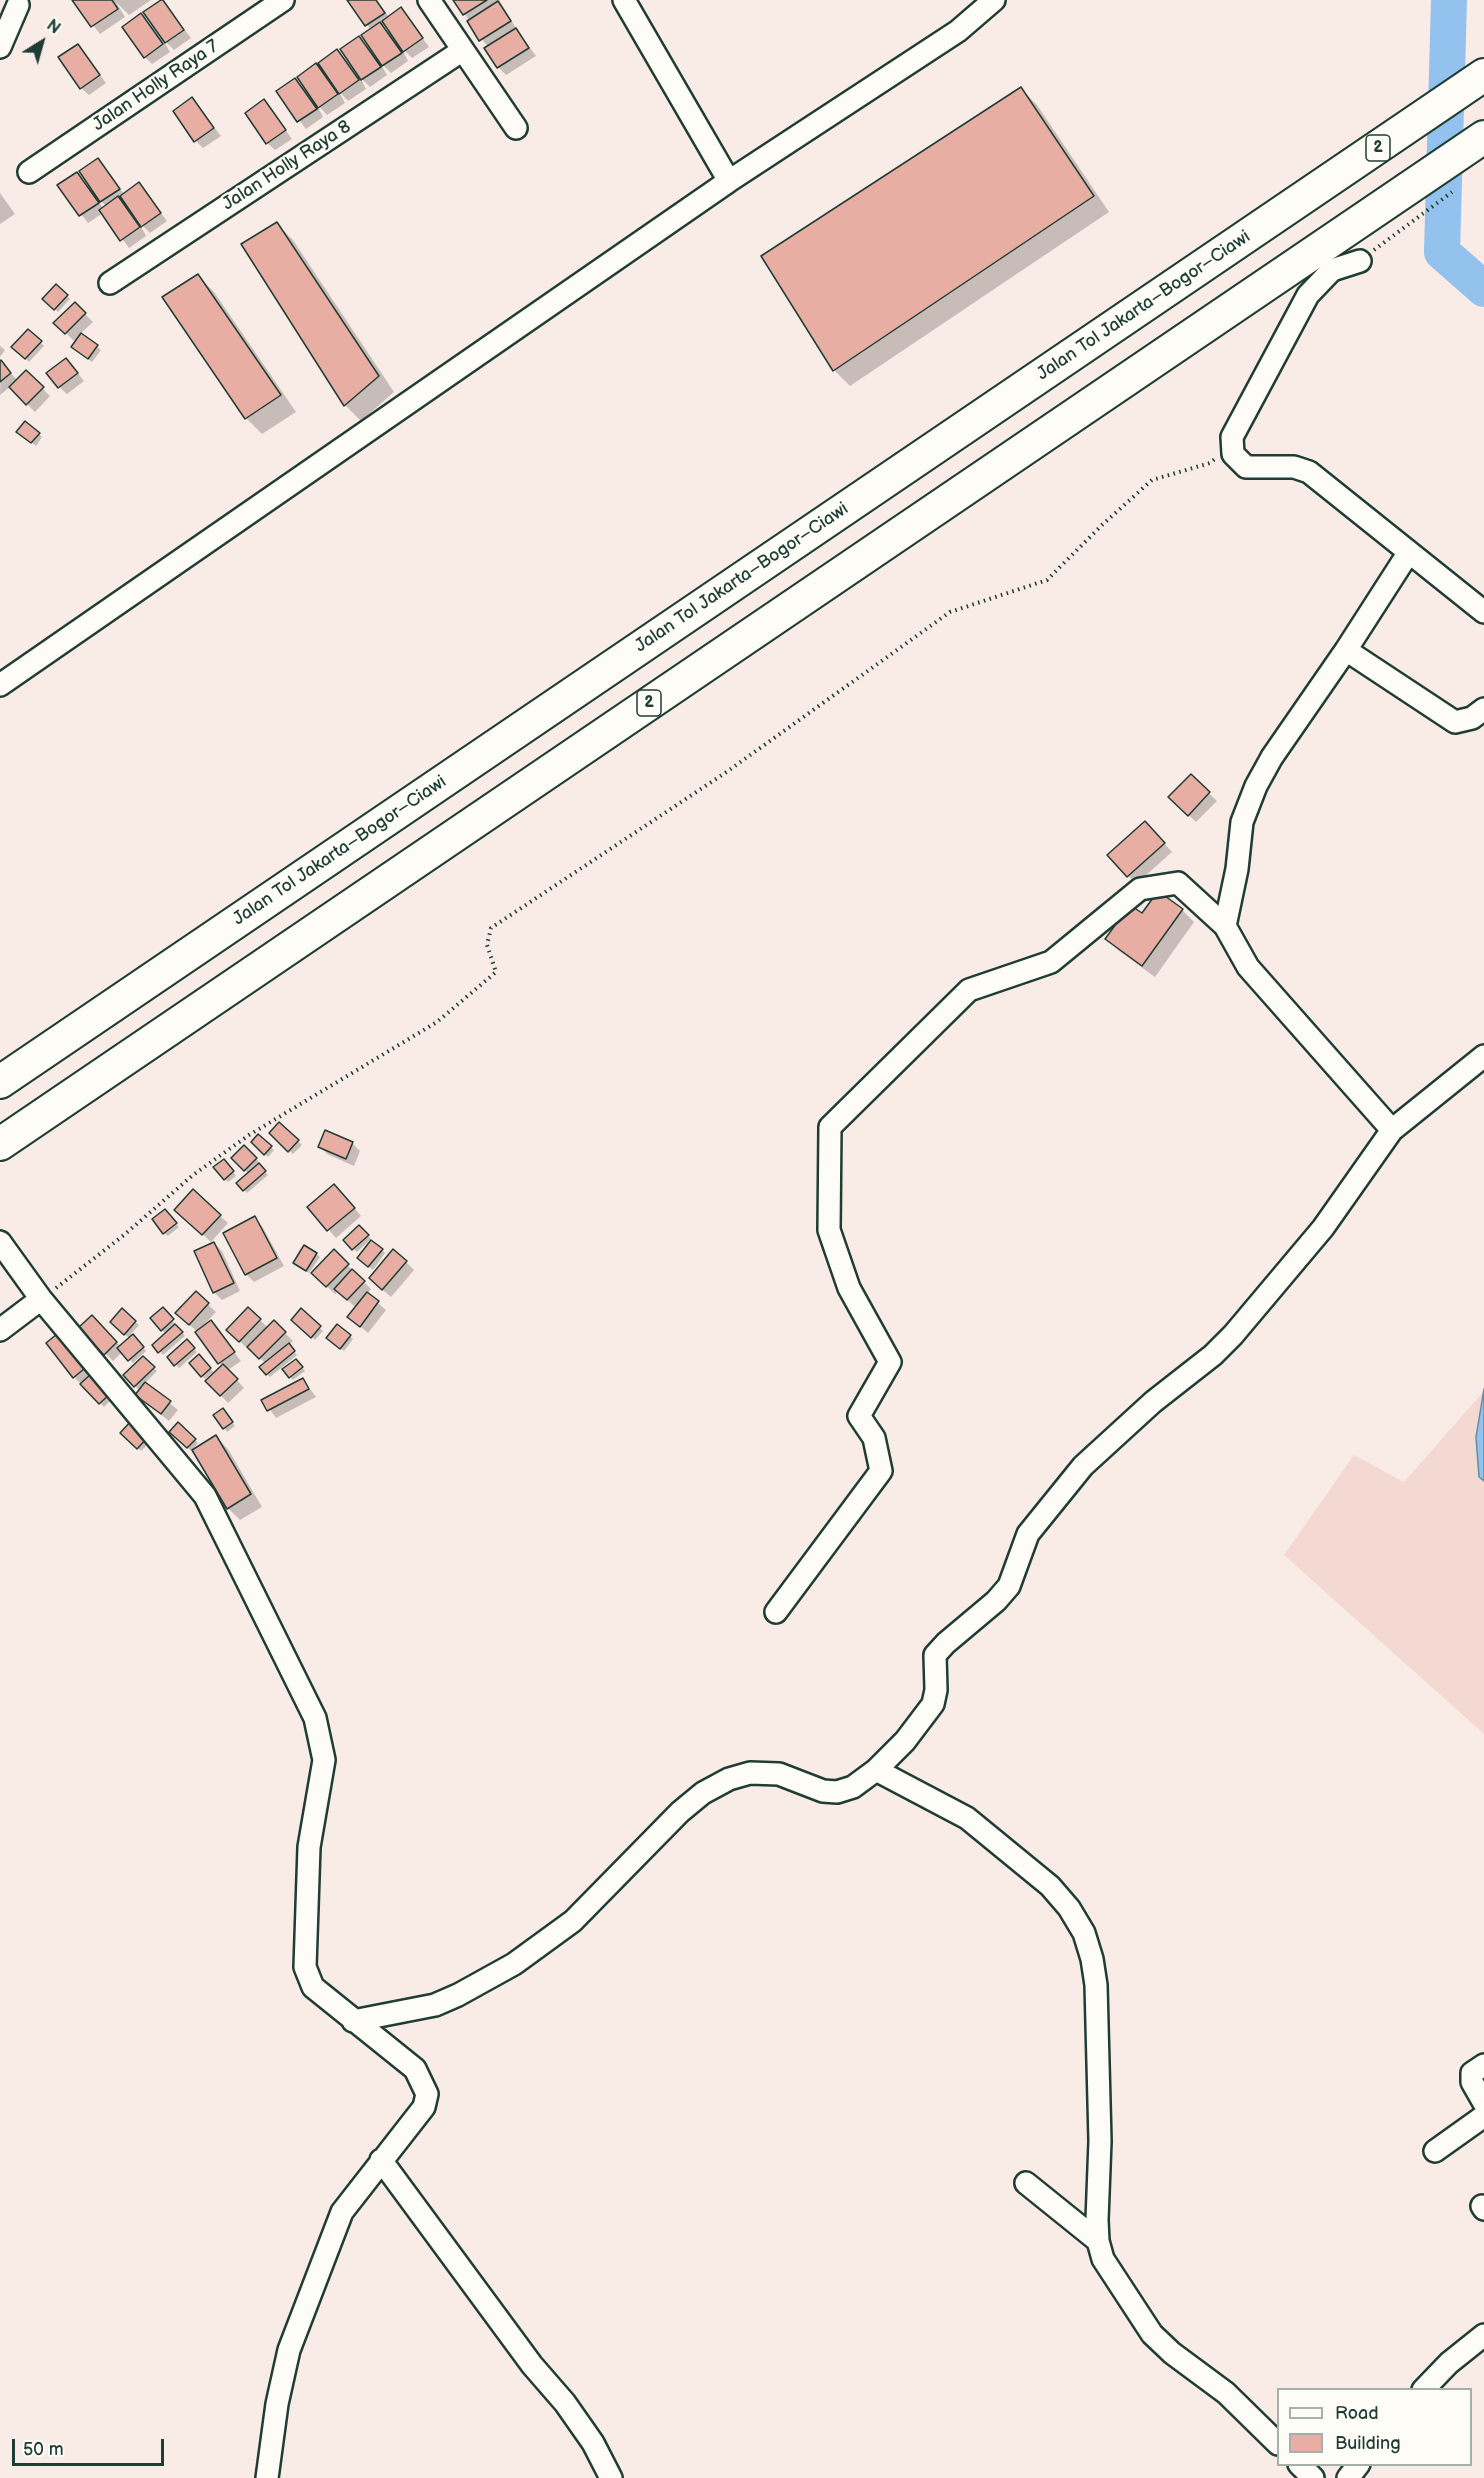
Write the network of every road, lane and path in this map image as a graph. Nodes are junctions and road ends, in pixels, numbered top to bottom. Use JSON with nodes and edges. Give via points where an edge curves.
{"nodes":[{"id":1,"x":283,"y":0,"type":"edge"},
{"id":2,"x":429,"y":0,"type":"edge"},
{"id":3,"x":624,"y":0,"type":"edge"},
{"id":4,"x":994,"y":0,"type":"edge"},
{"id":5,"x":18,"y":2,"type":"edge"},
{"id":6,"x":0,"y":47,"type":"edge"},
{"id":7,"x":463,"y":50,"type":"junction"},
{"id":8,"x":1484,"y":75,"type":"edge"},
{"id":9,"x":516,"y":128,"type":"dead end"},
{"id":10,"x":1484,"y":137,"type":"edge"},
{"id":11,"x":29,"y":172,"type":"dead end"},
{"id":12,"x":729,"y":181,"type":"junction"},
{"id":13,"x":1452,"y":192,"type":"dead end"},
{"id":14,"x":1383,"y":243,"type":"dead end"},
{"id":15,"x":1360,"y":261,"type":"dead end"},
{"id":16,"x":110,"y":283,"type":"dead end"},
{"id":17,"x":1233,"y":442,"type":"junction"},
{"id":18,"x":1409,"y":552,"type":"junction"},
{"id":19,"x":1484,"y":612,"type":"edge"},
{"id":20,"x":1346,"y":650,"type":"junction"},
{"id":21,"x":0,"y":685,"type":"edge"},
{"id":22,"x":1484,"y":709,"type":"edge"},
{"id":23,"x":1225,"y":927,"type":"junction"},
{"id":24,"x":1484,"y":1056,"type":"edge"},
{"id":25,"x":0,"y":1082,"type":"edge"},
{"id":26,"x":1392,"y":1130,"type":"junction"},
{"id":27,"x":0,"y":1144,"type":"edge"},
{"id":28,"x":0,"y":1242,"type":"edge"},
{"id":29,"x":41,"y":1299,"type":"junction"},
{"id":30,"x":0,"y":1330,"type":"edge"},
{"id":31,"x":776,"y":1612,"type":"dead end"},
{"id":32,"x":876,"y":1770,"type":"junction"},
{"id":33,"x":353,"y":2020,"type":"junction"},
{"id":34,"x":1484,"y":2065,"type":"edge"},
{"id":35,"x":1484,"y":2103,"type":"edge"},
{"id":36,"x":1484,"y":2116,"type":"edge"},
{"id":37,"x":1435,"y":2151,"type":"dead end"},
{"id":38,"x":381,"y":2160,"type":"junction"},
{"id":39,"x":1026,"y":2183,"type":"dead end"},
{"id":40,"x":1098,"y":2241,"type":"junction"},
{"id":41,"x":1484,"y":2335,"type":"edge"},
{"id":42,"x":1425,"y":2388,"type":"edge"},
{"id":43,"x":1277,"y":2443,"type":"edge"},
{"id":44,"x":1301,"y":2466,"type":"edge"},
{"id":45,"x":1357,"y":2466,"type":"edge"},
{"id":46,"x":267,"y":2478,"type":"edge"},
{"id":47,"x":611,"y":2478,"type":"edge"},
{"id":48,"x":1313,"y":2478,"type":"edge"},
{"id":49,"x":1348,"y":2478,"type":"edge"}],
"edges":[{"from":1,"to":11,"type":"street","name":"Jalan Holly Raya 7"},
{"from":2,"to":7,"type":"street"},
{"from":3,"to":12,"type":"street"},
{"from":4,"to":12,"type":"street","via":[[958,31]]},
{"from":5,"to":6,"type":"street"},
{"from":7,"to":9,"type":"street"},
{"from":7,"to":16,"type":"street","name":"Jalan Holly Raya 8"},
{"from":8,"to":25,"type":"highway","name":"Jalan Tol Jakarta–Bogor–Ciawi","number":"2"},
{"from":10,"to":27,"type":"highway","number":"2"},
{"from":12,"to":21,"type":"street"},
{"from":13,"to":14,"type":"path"},
{"from":15,"to":17,"type":"street","via":[[1332,270],[1308,295],[1232,437]]},
{"from":17,"to":18,"type":"street","via":[[1233,454],[1245,467],[1294,467],[1309,472]]},
{"from":17,"to":29,"type":"path","via":[[1210,463],[1152,480],[1047,580],[950,612],[728,771],[491,928],[486,945],[496,972],[437,1022],[249,1135],[192,1175],[124,1235]]},
{"from":18,"to":19,"type":"street"},
{"from":18,"to":20,"type":"street"},
{"from":20,"to":22,"type":"street","via":[[1455,722],[1472,718]]},
{"from":20,"to":23,"type":"street","via":[[1256,786],[1242,822]]},
{"from":23,"to":26,"type":"street","via":[[1248,967]]},
{"from":23,"to":31,"type":"street","via":[[1178,883],[1140,889],[1051,962],[969,990],[830,1127],[829,1230],[849,1288],[890,1362],[859,1416],[874,1438],[881,1471]]},
{"from":24,"to":26,"type":"street"},
{"from":26,"to":32,"type":"street","via":[[1323,1228],[1233,1335],[1083,1466],[1045,1512],[1028,1534],[1009,1586],[935,1655],[933,1704]]},
{"from":28,"to":29,"type":"street"},
{"from":29,"to":30,"type":"street"},
{"from":29,"to":33,"type":"street","via":[[205,1496],[315,1718],[324,1760],[309,1847],[304,1966],[313,1987]]},
{"from":32,"to":33,"type":"street","via":[[853,1787],[837,1792],[823,1791],[779,1774],[750,1773],[729,1779],[680,1812],[573,1921],[514,1964],[435,2005]]},
{"from":32,"to":40,"type":"street","via":[[975,1823],[1050,1886],[1084,1933],[1096,1985]]},
{"from":33,"to":38,"type":"street","via":[[415,2069],[427,2094],[424,2107]]},
{"from":34,"to":35,"type":"street","via":[[1472,2073],[1472,2082]]},
{"from":36,"to":37,"type":"street"},
{"from":38,"to":46,"type":"street","via":[[342,2212],[294,2334],[277,2404]]},
{"from":38,"to":47,"type":"street","via":[[565,2403]]},
{"from":39,"to":40,"type":"street"},
{"from":40,"to":43,"type":"street","via":[[1103,2259],[1152,2334],[1226,2393]]},
{"from":41,"to":42,"type":"street","via":[[1449,2362]]},
{"from":44,"to":48,"type":"street"},
{"from":45,"to":49,"type":"street"}]}
